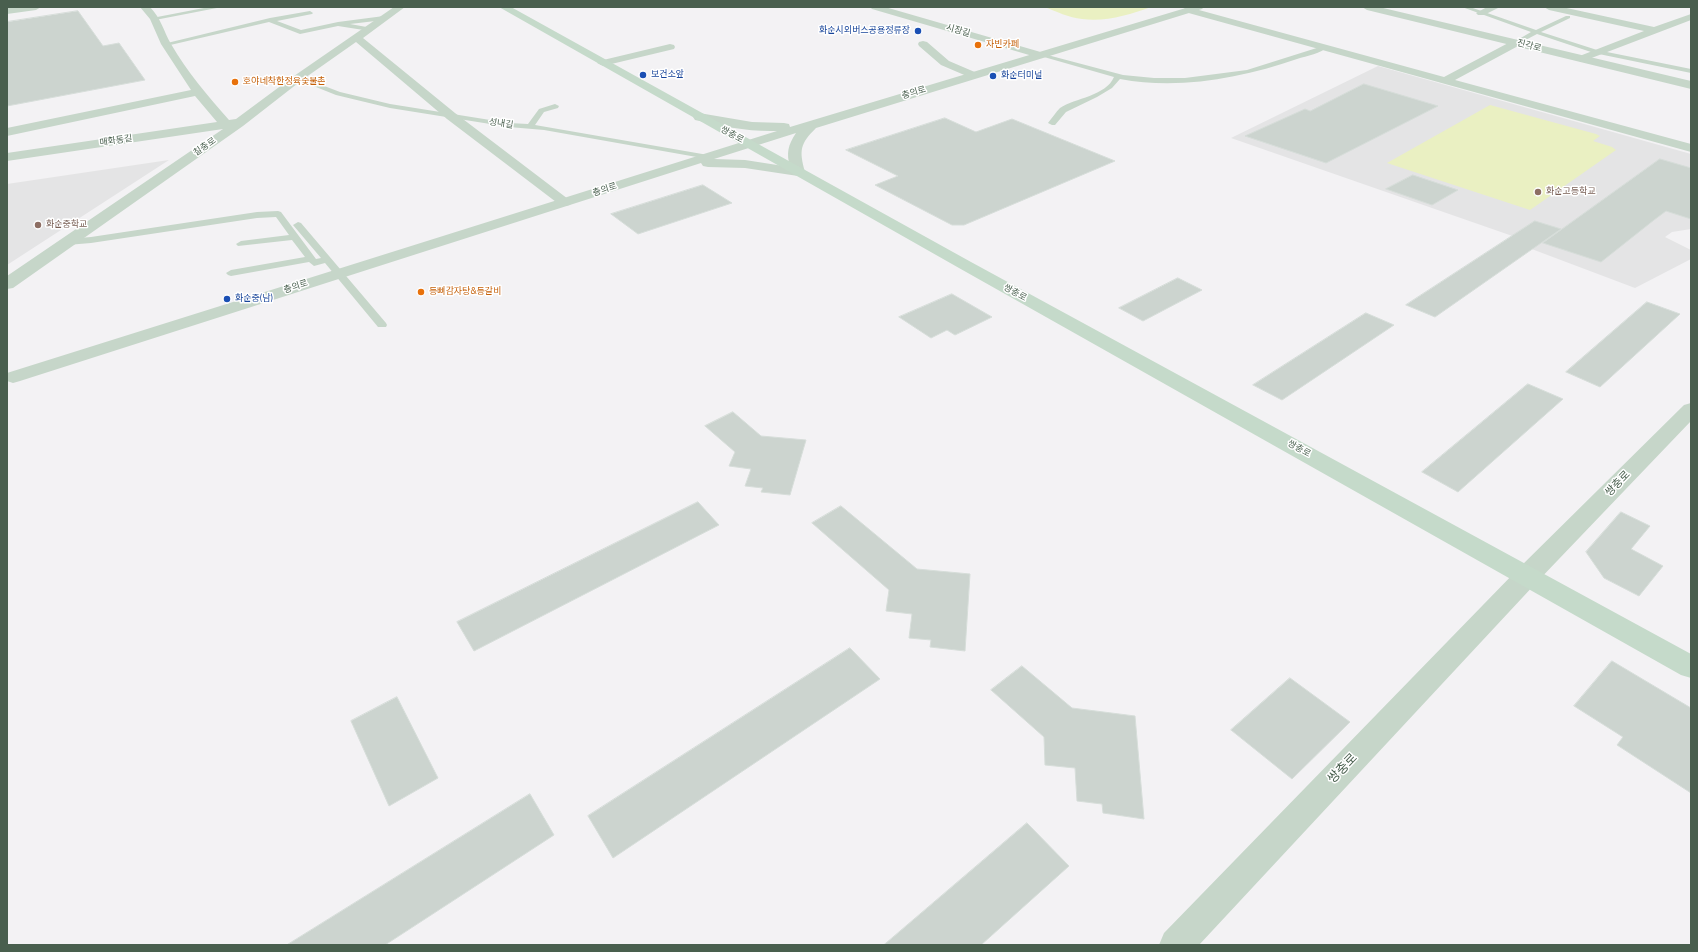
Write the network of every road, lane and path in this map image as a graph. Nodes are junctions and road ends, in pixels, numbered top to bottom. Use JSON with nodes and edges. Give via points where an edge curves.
{"nodes":[{"id":1,"x":36,"y":7,"type":"edge"},
{"id":2,"x":145,"y":7,"type":"edge"},
{"id":3,"x":219,"y":7,"type":"edge"},
{"id":4,"x":400,"y":7,"type":"edge"},
{"id":5,"x":504,"y":7,"type":"edge"},
{"id":6,"x":875,"y":7,"type":"edge"},
{"id":7,"x":1367,"y":7,"type":"edge"},
{"id":8,"x":1465,"y":7,"type":"edge"},
{"id":9,"x":1495,"y":7,"type":"edge"},
{"id":10,"x":1549,"y":7,"type":"edge"},
{"id":11,"x":1193,"y":9,"type":"edge"},
{"id":12,"x":7,"y":12,"type":"edge"},
{"id":13,"x":1690,"y":12,"type":"edge"},
{"id":14,"x":1480,"y":13,"type":"junction"},
{"id":15,"x":1568,"y":17,"type":"dead end"},
{"id":16,"x":154,"y":18,"type":"junction"},
{"id":17,"x":316,"y":18,"type":"junction"},
{"id":18,"x":384,"y":18,"type":"junction"},
{"id":19,"x":270,"y":20,"type":"junction"},
{"id":20,"x":338,"y":24,"type":"junction"},
{"id":21,"x":370,"y":28,"type":"junction"},
{"id":22,"x":1654,"y":30,"type":"junction"},
{"id":23,"x":1536,"y":32,"type":"junction"},
{"id":24,"x":357,"y":38,"type":"junction"},
{"id":25,"x":1516,"y":43,"type":"junction"},
{"id":26,"x":166,"y":44,"type":"junction"},
{"id":27,"x":923,"y":44,"type":"dead end"},
{"id":28,"x":670,"y":47,"type":"dead end"},
{"id":29,"x":1325,"y":47,"type":"junction"},
{"id":30,"x":1596,"y":52,"type":"junction"},
{"id":31,"x":1040,"y":55,"type":"junction"},
{"id":32,"x":1581,"y":59,"type":"junction"},
{"id":33,"x":603,"y":62,"type":"junction"},
{"id":34,"x":1691,"y":71,"type":"edge"},
{"id":35,"x":973,"y":75,"type":"junction"},
{"id":36,"x":1117,"y":76,"type":"junction"},
{"id":37,"x":298,"y":78,"type":"junction"},
{"id":38,"x":1446,"y":80,"type":"junction"},
{"id":39,"x":1691,"y":85,"type":"edge"},
{"id":40,"x":198,"y":92,"type":"junction"},
{"id":41,"x":555,"y":106,"type":"dead end"},
{"id":42,"x":451,"y":116,"type":"junction"},
{"id":43,"x":699,"y":117,"type":"junction"},
{"id":44,"x":239,"y":122,"type":"junction"},
{"id":45,"x":1052,"y":123,"type":"dead end"},
{"id":46,"x":226,"y":124,"type":"junction"},
{"id":47,"x":811,"y":125,"type":"junction"},
{"id":48,"x":530,"y":127,"type":"junction"},
{"id":49,"x":7,"y":132,"type":"edge"},
{"id":50,"x":748,"y":144,"type":"junction"},
{"id":51,"x":1691,"y":148,"type":"edge"},
{"id":52,"x":704,"y":156,"type":"junction"},
{"id":53,"x":7,"y":157,"type":"edge"},
{"id":54,"x":681,"y":166,"type":"junction"},
{"id":55,"x":798,"y":172,"type":"junction"},
{"id":56,"x":565,"y":202,"type":"junction"},
{"id":57,"x":298,"y":225,"type":"dead end"},
{"id":58,"x":294,"y":237,"type":"junction"},
{"id":59,"x":67,"y":242,"type":"junction"},
{"id":60,"x":241,"y":244,"type":"dead end"},
{"id":61,"x":311,"y":259,"type":"junction"},
{"id":62,"x":327,"y":259,"type":"junction"},
{"id":63,"x":231,"y":273,"type":"dead end"},
{"id":64,"x":339,"y":274,"type":"junction"},
{"id":65,"x":7,"y":284,"type":"edge"},
{"id":66,"x":382,"y":325,"type":"dead end"},
{"id":67,"x":9,"y":378,"type":"edge"},
{"id":68,"x":1691,"y":409,"type":"edge"},
{"id":69,"x":1527,"y":576,"type":"junction"},
{"id":70,"x":1691,"y":667,"type":"edge"},
{"id":71,"x":1176,"y":945,"type":"edge"}],
"edges":[{"from":1,"to":12,"type":"street"},
{"from":2,"to":16,"type":"street"},
{"from":3,"to":16,"type":"lane"},
{"from":4,"to":18,"type":"street","name":"칠충로"},
{"from":5,"to":33,"type":"main road","name":"쌍충로"},
{"from":6,"to":31,"type":"street","name":"시장길"},
{"from":7,"to":25,"type":"street","name":"진각로"},
{"from":8,"to":14,"type":"lane"},
{"from":9,"to":14,"type":"street"},
{"from":10,"to":22,"type":"street"},
{"from":11,"to":29,"type":"street"},
{"from":11,"to":31,"type":"street","name":"충의로"},
{"from":13,"to":22,"type":"street"},
{"from":14,"to":23,"type":"lane"},
{"from":15,"to":23,"type":"lane"},
{"from":16,"to":26,"type":"street"},
{"from":17,"to":19,"type":"lane"},
{"from":17,"to":19,"type":"lane","via":[[300,32]]},
{"from":17,"to":20,"type":"lane"},
{"from":18,"to":20,"type":"lane"},
{"from":18,"to":21,"type":"street","name":"칠충로"},
{"from":19,"to":26,"type":"lane"},
{"from":20,"to":21,"type":"lane"},
{"from":21,"to":24,"type":"street","name":"칠충로"},
{"from":22,"to":30,"type":"street"},
{"from":23,"to":25,"type":"lane"},
{"from":23,"to":30,"type":"lane"},
{"from":24,"to":37,"type":"street","name":"칠충로"},
{"from":24,"to":42,"type":"street"},
{"from":25,"to":32,"type":"street","name":"진각로"},
{"from":25,"to":38,"type":"street"},
{"from":26,"to":40,"type":"street"},
{"from":27,"to":35,"type":"street","via":[[945,63]]},
{"from":28,"to":33,"type":"street"},
{"from":29,"to":36,"type":"lane","via":[[1262,68],[1231,75],[1151,79]]},
{"from":29,"to":38,"type":"street"},
{"from":30,"to":32,"type":"street"},
{"from":30,"to":34,"type":"lane"},
{"from":31,"to":35,"type":"street","name":"충의로"},
{"from":31,"to":36,"type":"lane"},
{"from":32,"to":39,"type":"street","name":"진각로"},
{"from":33,"to":43,"type":"main road","name":"쌍충로"},
{"from":35,"to":47,"type":"street","name":"충의로"},
{"from":36,"to":45,"type":"lane","via":[[1110,87],[1063,110]]},
{"from":37,"to":42,"type":"lane","name":"성내길","via":[[338,94]]},
{"from":37,"to":44,"type":"street","name":"칠충로"},
{"from":38,"to":51,"type":"street"},
{"from":40,"to":46,"type":"street"},
{"from":40,"to":49,"type":"street"},
{"from":41,"to":48,"type":"lane","via":[[540,111]]},
{"from":42,"to":48,"type":"lane","name":"성내길"},
{"from":42,"to":56,"type":"street"},
{"from":43,"to":47,"type":"street","via":[[766,128]]},
{"from":43,"to":50,"type":"main road","name":"쌍충로"},
{"from":43,"to":52,"type":"street","via":[[712,138]]},
{"from":44,"to":46,"type":"street","name":"매화동길"},
{"from":44,"to":59,"type":"street","name":"칠충로"},
{"from":46,"to":53,"type":"street","name":"매화동길"},
{"from":47,"to":50,"type":"street","name":"충의로"},
{"from":47,"to":55,"type":"street","via":[[798,139],[793,155]]},
{"from":48,"to":52,"type":"lane","name":"성내길"},
{"from":50,"to":52,"type":"street","name":"충의로"},
{"from":50,"to":55,"type":"main road","name":"쌍충로"},
{"from":52,"to":54,"type":"street","name":"충의로"},
{"from":54,"to":55,"type":"street","via":[[708,163],[745,164]]},
{"from":54,"to":56,"type":"street","name":"충의로"},
{"from":55,"to":69,"type":"main road","name":"쌍충로"},
{"from":56,"to":64,"type":"street","name":"충의로"},
{"from":57,"to":62,"type":"lane"},
{"from":58,"to":59,"type":"lane","via":[[278,214],[273,214]]},
{"from":58,"to":60,"type":"lane"},
{"from":58,"to":61,"type":"lane"},
{"from":59,"to":65,"type":"street","name":"칠충로"},
{"from":61,"to":62,"type":"lane","via":[[314,263]]},
{"from":61,"to":63,"type":"lane"},
{"from":62,"to":64,"type":"lane"},
{"from":64,"to":66,"type":"lane"},
{"from":64,"to":67,"type":"street","name":"충의로"},
{"from":68,"to":69,"type":"street","name":"쌍충로"},
{"from":69,"to":70,"type":"main road","name":"쌍충로"},
{"from":69,"to":71,"type":"street","name":"쌍충로"}]}
